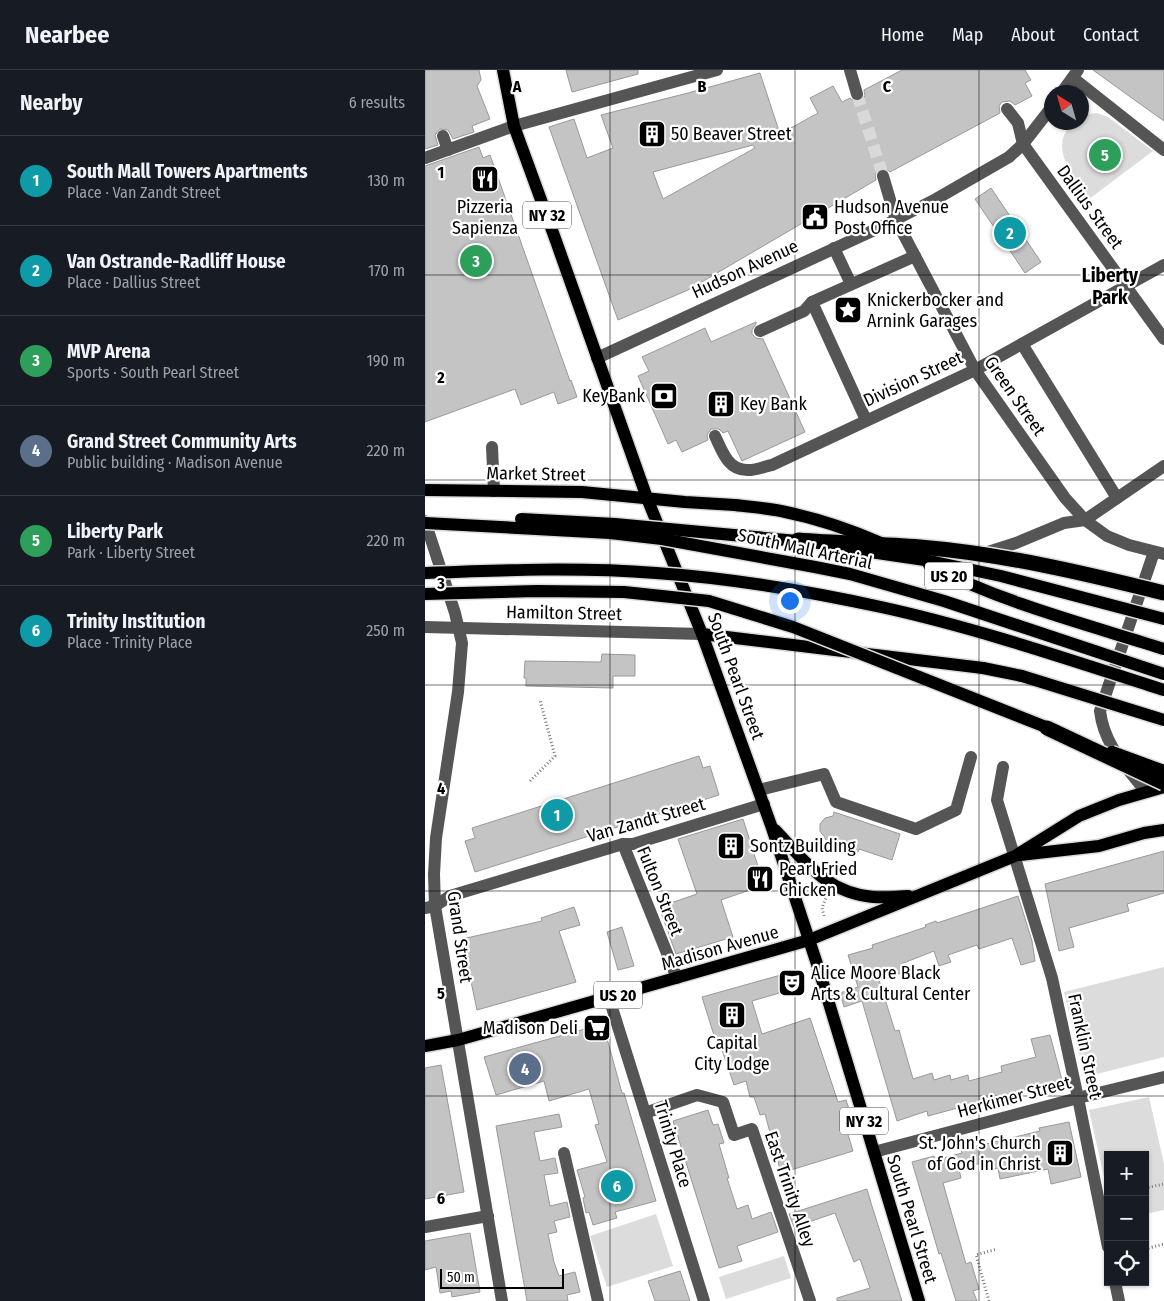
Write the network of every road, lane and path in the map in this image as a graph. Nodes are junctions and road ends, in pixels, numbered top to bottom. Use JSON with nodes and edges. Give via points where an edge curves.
{"nodes":[{"id":1,"x":503,"y":70,"type":"edge"},
{"id":2,"x":717,"y":70,"type":"edge"},
{"id":3,"x":850,"y":70,"type":"edge"},
{"id":4,"x":1075,"y":74,"type":"edge"},
{"id":5,"x":1067,"y":85,"type":"edge"},
{"id":6,"x":857,"y":94,"type":"tunnel mouth"},
{"id":7,"x":1007,"y":109,"type":"dead end"},
{"id":8,"x":1044,"y":117,"type":"edge"},
{"id":9,"x":514,"y":126,"type":"junction"},
{"id":10,"x":443,"y":136,"type":"dead end"},
{"id":11,"x":1023,"y":144,"type":"junction"},
{"id":12,"x":448,"y":150,"type":"junction"},
{"id":13,"x":1164,"y":150,"type":"edge"},
{"id":14,"x":425,"y":158,"type":"edge"},
{"id":15,"x":883,"y":176,"type":"tunnel mouth"},
{"id":16,"x":896,"y":220,"type":"junction"},
{"id":17,"x":834,"y":248,"type":"junction"},
{"id":18,"x":915,"y":256,"type":"junction"},
{"id":19,"x":1164,"y":265,"type":"edge"},
{"id":20,"x":851,"y":284,"type":"junction"},
{"id":21,"x":1126,"y":286,"type":"junction"},
{"id":22,"x":811,"y":302,"type":"junction"},
{"id":23,"x":760,"y":331,"type":"dead end"},
{"id":24,"x":1164,"y":338,"type":"edge"},
{"id":25,"x":1022,"y":344,"type":"junction"},
{"id":26,"x":597,"y":358,"type":"junction"},
{"id":27,"x":975,"y":370,"type":"junction"},
{"id":28,"x":867,"y":420,"type":"junction"},
{"id":29,"x":715,"y":436,"type":"dead end"},
{"id":30,"x":492,"y":447,"type":"dead end"},
{"id":31,"x":1164,"y":466,"type":"edge"},
{"id":32,"x":425,"y":490,"type":"edge"},
{"id":33,"x":494,"y":491,"type":"junction"},
{"id":34,"x":647,"y":498,"type":"junction"},
{"id":35,"x":1117,"y":498,"type":"junction"},
{"id":36,"x":1085,"y":520,"type":"junction"},
{"id":37,"x":425,"y":521,"type":"edge"},
{"id":38,"x":798,"y":540,"type":"junction"},
{"id":39,"x":988,"y":552,"type":"dead end"},
{"id":40,"x":1159,"y":553,"type":"edge"},
{"id":41,"x":425,"y":572,"type":"edge"},
{"id":42,"x":1164,"y":593,"type":"edge"},
{"id":43,"x":425,"y":594,"type":"edge"},
{"id":44,"x":1164,"y":619,"type":"edge"},
{"id":45,"x":425,"y":628,"type":"edge"},
{"id":46,"x":459,"y":628,"type":"junction"},
{"id":47,"x":702,"y":634,"type":"junction"},
{"id":48,"x":1164,"y":648,"type":"edge"},
{"id":49,"x":1164,"y":674,"type":"edge"},
{"id":50,"x":1164,"y":690,"type":"edge"},
{"id":51,"x":540,"y":700,"type":"dead end"},
{"id":52,"x":1164,"y":720,"type":"edge"},
{"id":53,"x":1047,"y":728,"type":"junction"},
{"id":54,"x":971,"y":757,"type":"dead end"},
{"id":55,"x":1003,"y":767,"type":"dead end"},
{"id":56,"x":1164,"y":771,"type":"edge"},
{"id":57,"x":530,"y":781,"type":"dead end"},
{"id":58,"x":1164,"y":783,"type":"edge"},
{"id":59,"x":1164,"y":787,"type":"edge"},
{"id":60,"x":759,"y":790,"type":"junction"},
{"id":61,"x":1145,"y":792,"type":"junction"},
{"id":62,"x":764,"y":804,"type":"junction"},
{"id":63,"x":773,"y":828,"type":"junction"},
{"id":64,"x":1164,"y":830,"type":"edge"},
{"id":65,"x":623,"y":844,"type":"junction"},
{"id":66,"x":1015,"y":856,"type":"junction"},
{"id":67,"x":425,"y":877,"type":"edge"},
{"id":68,"x":829,"y":889,"type":"dead end"},
{"id":69,"x":915,"y":896,"type":"junction"},
{"id":70,"x":430,"y":907,"type":"edge"},
{"id":71,"x":822,"y":908,"type":"junction"},
{"id":72,"x":816,"y":912,"type":"dead end"},
{"id":73,"x":824,"y":916,"type":"dead end"},
{"id":74,"x":809,"y":940,"type":"junction"},
{"id":75,"x":677,"y":978,"type":"junction"},
{"id":76,"x":609,"y":998,"type":"junction"},
{"id":77,"x":458,"y":1040,"type":"junction"},
{"id":78,"x":425,"y":1046,"type":"edge"},
{"id":79,"x":1164,"y":1077,"type":"edge"},
{"id":80,"x":1078,"y":1098,"type":"junction"},
{"id":81,"x":645,"y":1113,"type":"junction"},
{"id":82,"x":874,"y":1152,"type":"junction"},
{"id":83,"x":564,"y":1153,"type":"dead end"},
{"id":84,"x":1164,"y":1184,"type":"edge"},
{"id":85,"x":1149,"y":1187,"type":"edge"},
{"id":86,"x":488,"y":1216,"type":"junction"},
{"id":87,"x":425,"y":1227,"type":"edge"},
{"id":88,"x":1107,"y":1241,"type":"edge"},
{"id":89,"x":1164,"y":1244,"type":"edge"},
{"id":90,"x":1149,"y":1247,"type":"edge"},
{"id":91,"x":997,"y":1249,"type":"dead end"},
{"id":92,"x":1116,"y":1286,"type":"edge"},
{"id":93,"x":502,"y":1301,"type":"edge"},
{"id":94,"x":598,"y":1301,"type":"edge"},
{"id":95,"x":704,"y":1301,"type":"edge"},
{"id":96,"x":810,"y":1301,"type":"edge"},
{"id":97,"x":919,"y":1301,"type":"edge"},
{"id":98,"x":989,"y":1301,"type":"edge"},
{"id":99,"x":1119,"y":1301,"type":"edge"}],
"edges":[{"from":1,"to":9,"type":"main road","name":"South Pearl Street","number":"NY 32"},
{"from":2,"to":9,"type":"street"},
{"from":3,"to":6,"type":"street"},
{"from":4,"to":5,"type":"street"},
{"from":4,"to":13,"type":"street"},
{"from":7,"to":11,"type":"street","via":[[1019,123]]},
{"from":8,"to":11,"type":"street","name":"Hudson Avenue"},
{"from":9,"to":12,"type":"street"},
{"from":9,"to":26,"type":"main road","name":"South Pearl Street","number":"NY 32"},
{"from":10,"to":12,"type":"street"},
{"from":11,"to":16,"type":"street","name":"Hudson Avenue","via":[[990,169]]},
{"from":11,"to":21,"type":"street","name":"Dallius Street"},
{"from":12,"to":14,"type":"street"},
{"from":15,"to":16,"type":"street","name":"Green Street"},
{"from":16,"to":17,"type":"street","name":"Hudson Avenue"},
{"from":16,"to":18,"type":"street","name":"Green Street"},
{"from":17,"to":20,"type":"street"},
{"from":17,"to":26,"type":"street","name":"Hudson Avenue"},
{"from":18,"to":20,"type":"street"},
{"from":18,"to":27,"type":"street","name":"Green Street"},
{"from":19,"to":21,"type":"street","name":"Division Street"},
{"from":20,"to":22,"type":"street"},
{"from":21,"to":24,"type":"street","name":"Dallius Street"},
{"from":21,"to":25,"type":"street","name":"Division Street"},
{"from":22,"to":23,"type":"street","via":[[804,311]]},
{"from":22,"to":28,"type":"street"},
{"from":25,"to":27,"type":"street","name":"Division Street"},
{"from":25,"to":35,"type":"street"},
{"from":26,"to":34,"type":"main road","name":"South Pearl Street","number":"NY 32"},
{"from":27,"to":28,"type":"street","name":"Division Street"},
{"from":27,"to":36,"type":"street","name":"Green Street","via":[[1065,498]]},
{"from":28,"to":29,"type":"street","name":"Division Street","via":[[772,465],[747,470],[733,466]]},
{"from":30,"to":33,"type":"street"},
{"from":31,"to":35,"type":"street"},
{"from":32,"to":33,"type":"main road","name":"Market Street"},
{"from":33,"to":34,"type":"main road","name":"Market Street","via":[[582,492]]},
{"from":34,"to":47,"type":"main road","name":"South Pearl Street"},
{"from":34,"to":48,"type":"main road","number":"US 20","bridge":true,"via":[[779,510],[814,519],[853,531],[995,594]]},
{"from":35,"to":36,"type":"street"},
{"from":36,"to":39,"type":"street","via":[[1064,523]]},
{"from":36,"to":40,"type":"street","name":"Green Street","via":[[1107,536],[1129,546]]},
{"from":37,"to":38,"type":"main road","bridge":true,"via":[[494,518],[557,521]]},
{"from":37,"to":46,"type":"street","name":"Grand Street"},
{"from":37,"to":49,"type":"main road","name":"South Mall Arterial","bridge":true,"via":[[662,539],[850,574],[944,601]]},
{"from":38,"to":42,"type":"highway","bridge":true,"via":[[921,547],[1007,558]]},
{"from":38,"to":44,"type":"main road","bridge":true,"via":[[961,567]]},
{"from":40,"to":61,"type":"street","via":[[1100,711],[1109,745]]},
{"from":41,"to":50,"type":"main road","bridge":true,"via":[[603,570],[769,586],[944,622]]},
{"from":43,"to":53,"type":"main road","bridge":true,"via":[[623,592],[709,601],[802,631]]},
{"from":45,"to":46,"type":"street","name":"Hamilton Street"},
{"from":46,"to":47,"type":"street","name":"Hamilton Street"},
{"from":46,"to":70,"type":"street","name":"Grand Street","via":[[462,643],[458,692],[436,838]]},
{"from":47,"to":52,"type":"main road","bridge":true,"via":[[983,668],[1022,676]]},
{"from":47,"to":60,"type":"main road","name":"South Pearl Street"},
{"from":51,"to":57,"type":"path","via":[[555,756]]},
{"from":53,"to":56,"type":"main road","bridge":true},
{"from":53,"to":58,"type":"highway","bridge":true},
{"from":54,"to":60,"type":"street","via":[[956,810],[915,829],[836,802],[824,774]]},
{"from":55,"to":66,"type":"street","name":"Franklin Street","via":[[997,800]]},
{"from":59,"to":61,"type":"main road","name":"Madison Avenue"},
{"from":60,"to":62,"type":"main road","name":"South Pearl Street"},
{"from":61,"to":66,"type":"main road","name":"Madison Avenue","via":[[1079,816]]},
{"from":62,"to":63,"type":"main road","name":"South Pearl Street"},
{"from":62,"to":65,"type":"street","name":"Van Zandt Street","via":[[633,844]]},
{"from":63,"to":69,"type":"main road","via":[[820,877],[841,890],[874,897]]},
{"from":63,"to":74,"type":"main road","name":"South Pearl Street"},
{"from":64,"to":66,"type":"main road","name":"Madison Avenue","via":[[1099,846]]},
{"from":65,"to":70,"type":"street","name":"Van Zandt Street","via":[[451,896]]},
{"from":65,"to":75,"type":"street","name":"Fulton Street"},
{"from":66,"to":69,"type":"main road","name":"Madison Avenue"},
{"from":66,"to":80,"type":"street","name":"Franklin Street","via":[[1053,984]]},
{"from":67,"to":70,"type":"street"},
{"from":68,"to":71,"type":"path"},
{"from":69,"to":74,"type":"main road","name":"Madison Avenue"},
{"from":70,"to":77,"type":"street","name":"Grand Street"},
{"from":71,"to":72,"type":"path"},
{"from":71,"to":73,"type":"path"},
{"from":74,"to":75,"type":"main road","name":"Madison Avenue","number":"US 20"},
{"from":74,"to":82,"type":"main road","name":"South Pearl Street","number":"NY 32"},
{"from":75,"to":76,"type":"main road","name":"Madison Avenue","number":"US 20"},
{"from":76,"to":77,"type":"main road","name":"Madison Avenue","number":"US 20"},
{"from":76,"to":81,"type":"street","name":"Trinity Place"},
{"from":77,"to":78,"type":"main road","name":"Madison Avenue","number":"US 20"},
{"from":77,"to":86,"type":"street","name":"Grand Street"},
{"from":79,"to":80,"type":"street","name":"Herkimer Street"},
{"from":80,"to":82,"type":"street","name":"Herkimer Street"},
{"from":80,"to":88,"type":"street","name":"Franklin Street"},
{"from":81,"to":95,"type":"street","name":"Trinity Place"},
{"from":81,"to":96,"type":"street","name":"East Trinity Alley","via":[[697,1096],[723,1102],[734,1135],[752,1129]]},
{"from":82,"to":97,"type":"main road","name":"South Pearl Street","number":"NY 32"},
{"from":83,"to":94,"type":"street"},
{"from":84,"to":85,"type":"path"},
{"from":86,"to":87,"type":"street"},
{"from":86,"to":93,"type":"street","name":"Grand Street"},
{"from":89,"to":90,"type":"path"},
{"from":91,"to":98,"type":"path","via":[[976,1255]]},
{"from":92,"to":99,"type":"street"}]}
